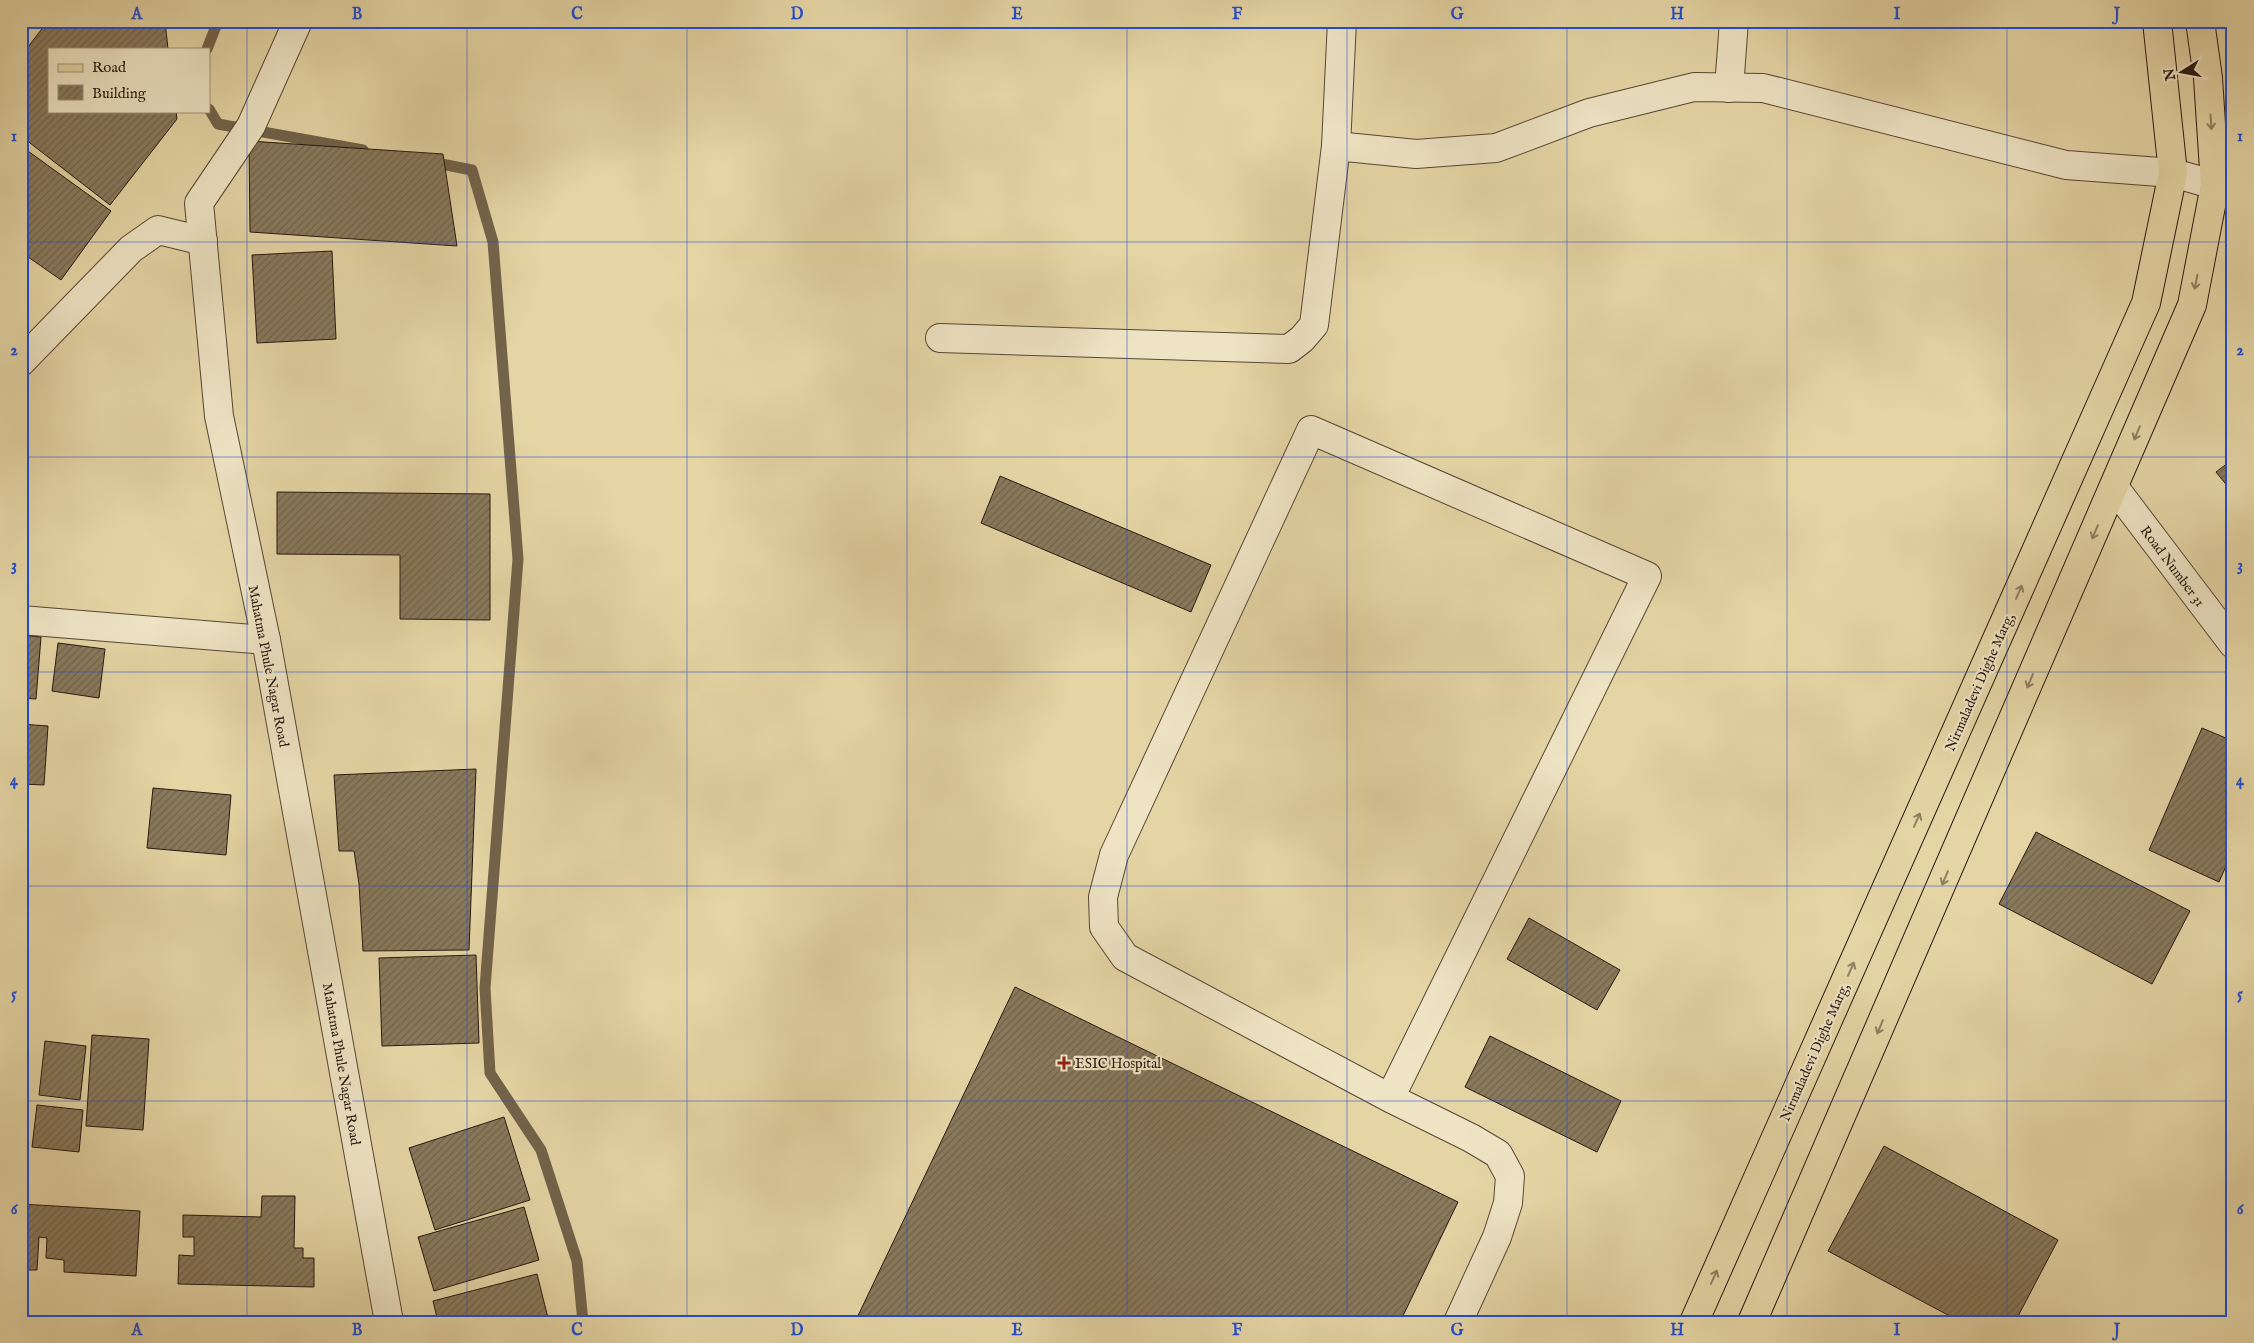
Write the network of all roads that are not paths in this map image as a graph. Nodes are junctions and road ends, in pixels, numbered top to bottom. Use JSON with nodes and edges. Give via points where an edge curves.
{"nodes":[{"id":1,"x":298,"y":21,"type":"edge"},
{"id":2,"x":1342,"y":21,"type":"edge"},
{"id":3,"x":1734,"y":21,"type":"edge"},
{"id":4,"x":2157,"y":21,"type":"edge"},
{"id":5,"x":2200,"y":21,"type":"edge"},
{"id":6,"x":1729,"y":88,"type":"junction"},
{"id":7,"x":1336,"y":146,"type":"junction"},
{"id":8,"x":2173,"y":172,"type":"junction"},
{"id":9,"x":2224,"y":181,"type":"edge"},
{"id":10,"x":203,"y":241,"type":"junction"},
{"id":11,"x":940,"y":338,"type":"dead end"},
{"id":12,"x":21,"y":362,"type":"edge"},
{"id":13,"x":2114,"y":487,"type":"junction"},
{"id":14,"x":21,"y":620,"type":"edge"},
{"id":15,"x":266,"y":640,"type":"junction"},
{"id":16,"x":2233,"y":644,"type":"edge"},
{"id":17,"x":1390,"y":1098,"type":"junction"},
{"id":18,"x":389,"y":1322,"type":"edge"},
{"id":19,"x":1458,"y":1322,"type":"edge"},
{"id":20,"x":1694,"y":1322,"type":"edge"},
{"id":21,"x":1752,"y":1322,"type":"edge"}],
"edges":[{"from":1,"to":10,"type":"street","name":"Mahatma Phule Nagar Road","via":[[244,136],[199,203]]},
{"from":2,"to":7,"type":"street"},
{"from":3,"to":6,"type":"street"},
{"from":4,"to":8,"type":"main road","name":"Nirmaladevi Dighe Marg,"},
{"from":5,"to":9,"type":"main road","one_way":true},
{"from":6,"to":7,"type":"street","via":[[1694,88],[1589,113],[1496,148],[1416,154]]},
{"from":6,"to":8,"type":"street","via":[[1763,88],[2066,165]]},
{"from":7,"to":11,"type":"street","via":[[1314,325],[1289,349]]},
{"from":8,"to":9,"type":"street"},
{"from":20,"to":8,"type":"main road","name":"Nirmaladevi Dighe Marg,","one_way":true,"via":[[2146,303]]},
{"from":9,"to":13,"type":"main road","one_way":true,"via":[[2192,305]]},
{"from":10,"to":12,"type":"street","via":[[158,230],[131,249]]},
{"from":10,"to":15,"type":"street","name":"Mahatma Phule Nagar Road","via":[[219,416]]},
{"from":13,"to":16,"type":"street","name":"Road Number 31"},
{"from":13,"to":21,"type":"main road","one_way":true},
{"from":14,"to":15,"type":"street"},
{"from":15,"to":18,"type":"street","name":"Mahatma Phule Nagar Road"},
{"from":17,"to":17,"type":"street","via":[[1125,957],[1104,927],[1103,897],[1114,855],[1311,430],[1647,576]]},
{"from":17,"to":19,"type":"street","via":[[1498,1154],[1510,1176],[1508,1204],[1497,1237]]}]}
